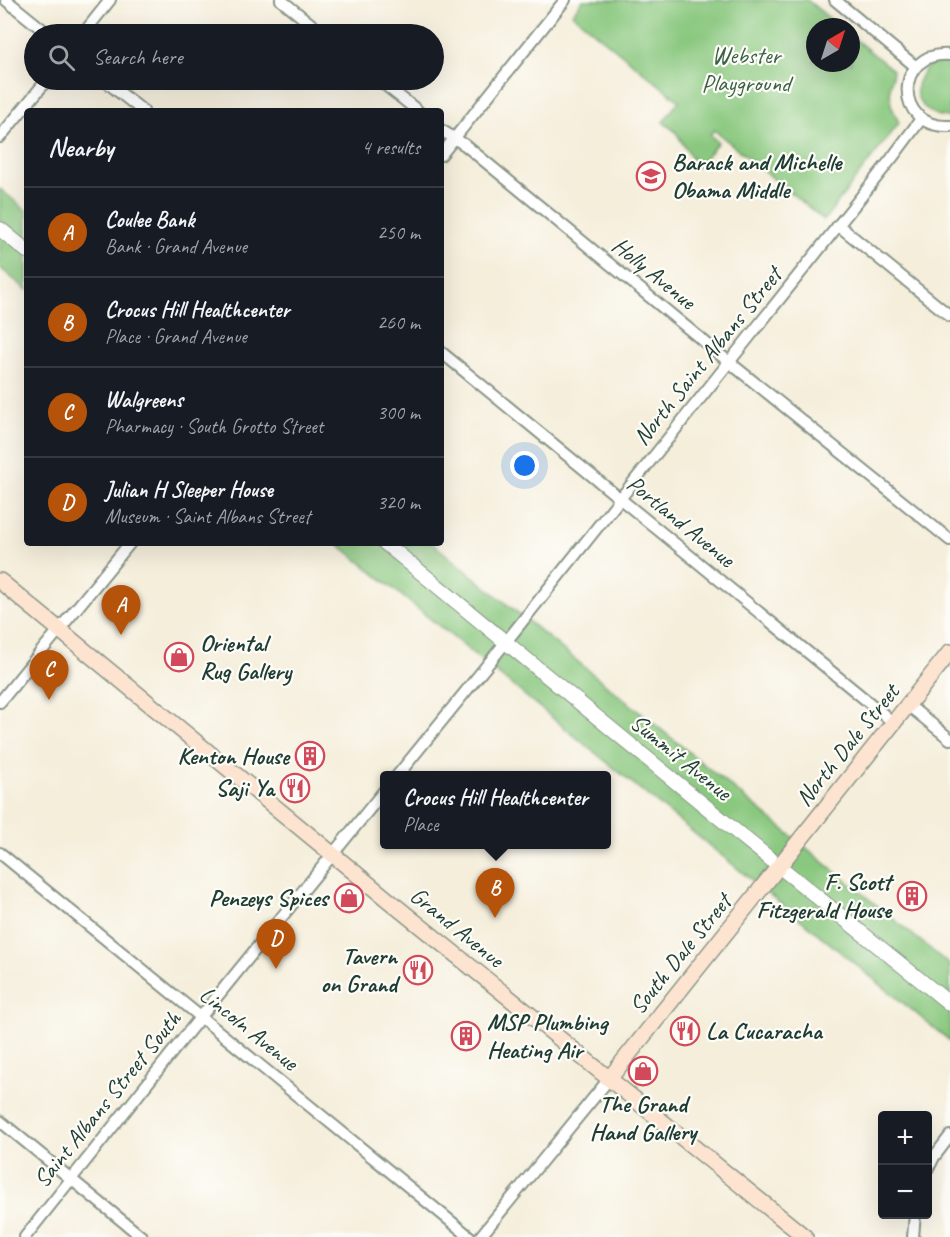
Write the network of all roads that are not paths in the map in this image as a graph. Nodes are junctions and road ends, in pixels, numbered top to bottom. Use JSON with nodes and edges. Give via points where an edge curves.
{"nodes":[{"id":1,"x":6,"y":0,"type":"edge"},
{"id":2,"x":110,"y":0,"type":"edge"},
{"id":3,"x":281,"y":0,"type":"edge"},
{"id":4,"x":835,"y":0,"type":"edge"},
{"id":5,"x":560,"y":2,"type":"edge"},
{"id":6,"x":36,"y":24,"type":"edge"},
{"id":7,"x":91,"y":24,"type":"edge"},
{"id":8,"x":311,"y":24,"type":"edge"},
{"id":9,"x":950,"y":55,"type":"edge"},
{"id":10,"x":915,"y":66,"type":"junction"},
{"id":11,"x":39,"y":90,"type":"edge"},
{"id":12,"x":117,"y":90,"type":"edge"},
{"id":13,"x":391,"y":90,"type":"edge"},
{"id":14,"x":139,"y":108,"type":"edge"},
{"id":15,"x":413,"y":108,"type":"edge"},
{"id":16,"x":921,"y":119,"type":"junction"},
{"id":17,"x":950,"y":126,"type":"edge"},
{"id":18,"x":444,"y":132,"type":"edge"},
{"id":19,"x":0,"y":137,"type":"edge"},
{"id":20,"x":454,"y":138,"type":"junction"},
{"id":21,"x":444,"y":150,"type":"edge"},
{"id":22,"x":838,"y":225,"type":"junction"},
{"id":23,"x":0,"y":229,"type":"edge"},
{"id":24,"x":24,"y":249,"type":"edge"},
{"id":25,"x":950,"y":316,"type":"edge"},
{"id":26,"x":444,"y":354,"type":"edge"},
{"id":27,"x":729,"y":362,"type":"junction"},
{"id":28,"x":620,"y":498,"type":"junction"},
{"id":29,"x":950,"y":540,"type":"edge"},
{"id":30,"x":128,"y":546,"type":"edge"},
{"id":31,"x":389,"y":546,"type":"edge"},
{"id":32,"x":0,"y":580,"type":"edge"},
{"id":33,"x":59,"y":629,"type":"junction"},
{"id":34,"x":505,"y":642,"type":"junction"},
{"id":35,"x":950,"y":652,"type":"edge"},
{"id":36,"x":0,"y":702,"type":"edge"},
{"id":37,"x":908,"y":705,"type":"junction"},
{"id":38,"x":894,"y":723,"type":"junction"},
{"id":39,"x":950,"y":739,"type":"edge"},
{"id":40,"x":401,"y":771,"type":"edge"},
{"id":41,"x":380,"y":796,"type":"edge"},
{"id":42,"x":0,"y":853,"type":"edge"},
{"id":43,"x":334,"y":854,"type":"junction"},
{"id":44,"x":779,"y":866,"type":"junction"},
{"id":45,"x":950,"y":1004,"type":"edge"},
{"id":46,"x":201,"y":1016,"type":"junction"},
{"id":47,"x":609,"y":1079,"type":"junction"},
{"id":48,"x":0,"y":1121,"type":"edge"},
{"id":49,"x":950,"y":1136,"type":"edge"},
{"id":50,"x":929,"y":1165,"type":"edge"},
{"id":51,"x":71,"y":1179,"type":"junction"},
{"id":52,"x":915,"y":1219,"type":"edge"},
{"id":53,"x":24,"y":1237,"type":"edge"},
{"id":54,"x":142,"y":1237,"type":"edge"},
{"id":55,"x":470,"y":1237,"type":"edge"},
{"id":56,"x":480,"y":1237,"type":"edge"},
{"id":57,"x":805,"y":1237,"type":"edge"},
{"id":58,"x":913,"y":1237,"type":"edge"}],
"edges":[{"from":1,"to":6,"type":"street"},
{"from":2,"to":7,"type":"street"},
{"from":3,"to":8,"type":"street"},
{"from":4,"to":10,"type":"street"},
{"from":5,"to":20,"type":"street"},
{"from":9,"to":10,"type":"street","via":[[929,57]]},
{"from":10,"to":16,"type":"street","via":[[908,99]]},
{"from":11,"to":19,"type":"street"},
{"from":12,"to":14,"type":"street"},
{"from":13,"to":15,"type":"street"},
{"from":16,"to":17,"type":"street","via":[[938,127]]},
{"from":16,"to":22,"type":"street","name":"North Saint Albans Street"},
{"from":18,"to":20,"type":"street","name":"Holly Avenue"},
{"from":20,"to":21,"type":"street"},
{"from":20,"to":27,"type":"street","name":"Holly Avenue"},
{"from":22,"to":25,"type":"street"},
{"from":22,"to":27,"type":"street","name":"North Saint Albans Street"},
{"from":23,"to":24,"type":"street"},
{"from":26,"to":28,"type":"street","name":"Portland Avenue"},
{"from":27,"to":28,"type":"street","name":"North Saint Albans Street"},
{"from":27,"to":29,"type":"street","name":"Holly Avenue"},
{"from":28,"to":34,"type":"street","name":"North Saint Albans Street"},
{"from":28,"to":38,"type":"street","name":"Portland Avenue"},
{"from":30,"to":33,"type":"street"},
{"from":31,"to":34,"type":"street","name":"Summit Avenue"},
{"from":32,"to":33,"type":"main road","name":"Grand Avenue"},
{"from":33,"to":36,"type":"street"},
{"from":33,"to":43,"type":"main road","name":"Grand Avenue"},
{"from":34,"to":40,"type":"street","name":"North Saint Albans Street"},
{"from":34,"to":44,"type":"street","name":"Summit Avenue"},
{"from":35,"to":37,"type":"main road","name":"North Dale Street"},
{"from":37,"to":38,"type":"main road","name":"North Dale Street"},
{"from":37,"to":39,"type":"street"},
{"from":38,"to":44,"type":"main road","name":"North Dale Street"},
{"from":41,"to":43,"type":"street","name":"Saint Albans Street South"},
{"from":42,"to":46,"type":"street","name":"Lincoln Avenue"},
{"from":43,"to":46,"type":"street","name":"Saint Albans Street South"},
{"from":43,"to":47,"type":"main road","name":"Grand Avenue"},
{"from":44,"to":45,"type":"street","name":"Summit Avenue"},
{"from":44,"to":47,"type":"main road","name":"South Dale Street"},
{"from":46,"to":51,"type":"street","name":"Saint Albans Street South"},
{"from":46,"to":55,"type":"street","name":"Lincoln Avenue"},
{"from":47,"to":56,"type":"street","name":"South Dale Street"},
{"from":47,"to":57,"type":"main road","name":"Grand Avenue"},
{"from":48,"to":51,"type":"street"},
{"from":49,"to":50,"type":"street"},
{"from":51,"to":53,"type":"street","name":"Saint Albans Street South"},
{"from":51,"to":54,"type":"street"},
{"from":52,"to":58,"type":"street"}]}
